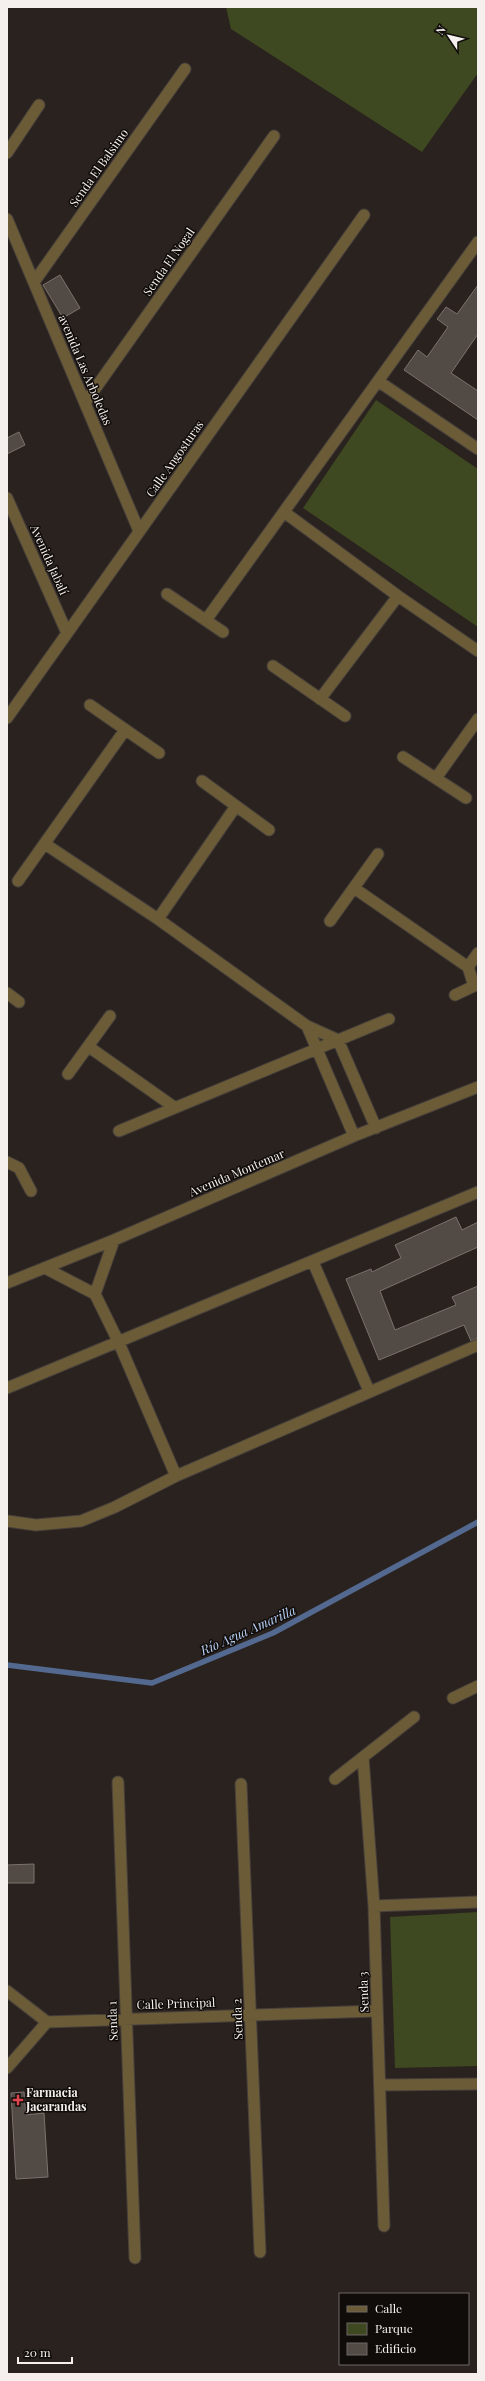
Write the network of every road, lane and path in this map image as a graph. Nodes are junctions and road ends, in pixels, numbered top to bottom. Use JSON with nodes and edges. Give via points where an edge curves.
{"nodes":[{"id":1,"x":184,"y":69,"type":"dead end"},
{"id":2,"x":40,"y":105,"type":"dead end"},
{"id":3,"x":274,"y":136,"type":"dead end"},
{"id":4,"x":7,"y":153,"type":"edge"},
{"id":5,"x":364,"y":215,"type":"dead end"},
{"id":6,"x":7,"y":219,"type":"edge"},
{"id":7,"x":478,"y":242,"type":"edge"},
{"id":8,"x":34,"y":282,"type":"junction"},
{"id":9,"x":378,"y":381,"type":"junction"},
{"id":10,"x":85,"y":403,"type":"junction"},
{"id":11,"x":478,"y":449,"type":"edge"},
{"id":12,"x":7,"y":498,"type":"edge"},
{"id":13,"x":284,"y":512,"type":"junction"},
{"id":14,"x":139,"y":531,"type":"junction"},
{"id":15,"x":167,"y":594,"type":"dead end"},
{"id":16,"x":398,"y":596,"type":"junction"},
{"id":17,"x":206,"y":620,"type":"junction"},
{"id":18,"x":223,"y":632,"type":"dead end"},
{"id":19,"x":67,"y":633,"type":"junction"},
{"id":20,"x":478,"y":651,"type":"edge"},
{"id":21,"x":273,"y":666,"type":"dead end"},
{"id":22,"x":320,"y":699,"type":"junction"},
{"id":23,"x":90,"y":705,"type":"dead end"},
{"id":24,"x":345,"y":716,"type":"dead end"},
{"id":25,"x":7,"y":718,"type":"edge"},
{"id":26,"x":478,"y":719,"type":"edge"},
{"id":27,"x":125,"y":730,"type":"junction"},
{"id":28,"x":159,"y":753,"type":"dead end"},
{"id":29,"x":403,"y":757,"type":"dead end"},
{"id":30,"x":436,"y":778,"type":"junction"},
{"id":31,"x":202,"y":781,"type":"dead end"},
{"id":32,"x":466,"y":798,"type":"dead end"},
{"id":33,"x":236,"y":806,"type":"junction"},
{"id":34,"x":269,"y":830,"type":"dead end"},
{"id":35,"x":45,"y":844,"type":"junction"},
{"id":36,"x":378,"y":854,"type":"dead end"},
{"id":37,"x":18,"y":881,"type":"dead end"},
{"id":38,"x":354,"y":888,"type":"junction"},
{"id":39,"x":158,"y":919,"type":"junction"},
{"id":40,"x":330,"y":921,"type":"dead end"},
{"id":41,"x":478,"y":953,"type":"edge"},
{"id":42,"x":468,"y":967,"type":"junction"},
{"id":43,"x":476,"y":986,"type":"edge"},
{"id":44,"x":7,"y":993,"type":"edge"},
{"id":45,"x":455,"y":995,"type":"dead end"},
{"id":46,"x":19,"y":1002,"type":"dead end"},
{"id":47,"x":110,"y":1016,"type":"dead end"},
{"id":48,"x":389,"y":1018,"type":"dead end"},
{"id":49,"x":307,"y":1026,"type":"junction"},
{"id":50,"x":338,"y":1040,"type":"junction"},
{"id":51,"x":89,"y":1047,"type":"junction"},
{"id":52,"x":316,"y":1048,"type":"junction"},
{"id":53,"x":68,"y":1074,"type":"dead end"},
{"id":54,"x":478,"y":1087,"type":"edge"},
{"id":55,"x":174,"y":1107,"type":"junction"},
{"id":56,"x":376,"y":1128,"type":"junction"},
{"id":57,"x":119,"y":1131,"type":"dead end"},
{"id":58,"x":354,"y":1136,"type":"junction"},
{"id":59,"x":7,"y":1162,"type":"edge"},
{"id":60,"x":19,"y":1168,"type":"junction"},
{"id":61,"x":7,"y":1173,"type":"edge"},
{"id":62,"x":31,"y":1191,"type":"dead end"},
{"id":63,"x":478,"y":1192,"type":"edge"},
{"id":64,"x":114,"y":1240,"type":"junction"},
{"id":65,"x":313,"y":1262,"type":"junction"},
{"id":66,"x":45,"y":1268,"type":"junction"},
{"id":67,"x":7,"y":1283,"type":"edge"},
{"id":68,"x":95,"y":1294,"type":"junction"},
{"id":69,"x":119,"y":1343,"type":"junction"},
{"id":70,"x":478,"y":1345,"type":"edge"},
{"id":71,"x":7,"y":1388,"type":"edge"},
{"id":72,"x":369,"y":1391,"type":"junction"},
{"id":73,"x":176,"y":1476,"type":"junction"},
{"id":74,"x":7,"y":1521,"type":"edge"},
{"id":75,"x":478,"y":1686,"type":"edge"},
{"id":76,"x":453,"y":1698,"type":"dead end"},
{"id":77,"x":414,"y":1717,"type":"dead end"},
{"id":78,"x":363,"y":1757,"type":"junction"},
{"id":79,"x":335,"y":1779,"type":"dead end"},
{"id":80,"x":118,"y":1782,"type":"dead end"},
{"id":81,"x":241,"y":1784,"type":"dead end"},
{"id":82,"x":478,"y":1902,"type":"edge"},
{"id":83,"x":374,"y":1906,"type":"junction"},
{"id":84,"x":7,"y":1991,"type":"edge"},
{"id":85,"x":377,"y":2011,"type":"junction"},
{"id":86,"x":250,"y":2015,"type":"junction"},
{"id":87,"x":126,"y":2019,"type":"junction"},
{"id":88,"x":47,"y":2022,"type":"junction"},
{"id":89,"x":7,"y":2068,"type":"edge"},
{"id":90,"x":478,"y":2084,"type":"edge"},
{"id":91,"x":380,"y":2085,"type":"junction"},
{"id":92,"x":384,"y":2226,"type":"dead end"},
{"id":93,"x":260,"y":2252,"type":"dead end"},
{"id":94,"x":135,"y":2258,"type":"dead end"}],
"edges":[{"from":1,"to":8,"type":"street","name":"Senda El Balsimo"},
{"from":2,"to":4,"type":"street"},
{"from":3,"to":10,"type":"street","name":"Senda El Nogal"},
{"from":5,"to":14,"type":"street","name":"Calle Angosturas"},
{"from":6,"to":8,"type":"street","name":"avenida Las Arboledas"},
{"from":7,"to":9,"type":"street"},
{"from":8,"to":10,"type":"street","name":"avenida Las Arboledas"},
{"from":9,"to":11,"type":"street"},
{"from":9,"to":13,"type":"street"},
{"from":10,"to":14,"type":"street","name":"avenida Las Arboledas"},
{"from":12,"to":19,"type":"street","name":"Avenida Jabalí"},
{"from":13,"to":16,"type":"street"},
{"from":13,"to":17,"type":"street"},
{"from":14,"to":19,"type":"street","name":"Calle Angosturas"},
{"from":15,"to":17,"type":"street"},
{"from":16,"to":20,"type":"street"},
{"from":16,"to":22,"type":"street"},
{"from":17,"to":18,"type":"street"},
{"from":19,"to":25,"type":"street","name":"Calle Angosturas"},
{"from":21,"to":22,"type":"street"},
{"from":22,"to":24,"type":"street"},
{"from":23,"to":27,"type":"street"},
{"from":26,"to":30,"type":"street"},
{"from":27,"to":28,"type":"street"},
{"from":27,"to":35,"type":"street"},
{"from":29,"to":30,"type":"street"},
{"from":30,"to":32,"type":"street"},
{"from":31,"to":33,"type":"street"},
{"from":33,"to":34,"type":"street"},
{"from":33,"to":39,"type":"street"},
{"from":35,"to":37,"type":"street"},
{"from":35,"to":39,"type":"street"},
{"from":36,"to":38,"type":"street"},
{"from":38,"to":40,"type":"street"},
{"from":38,"to":42,"type":"street"},
{"from":39,"to":49,"type":"street"},
{"from":41,"to":42,"type":"street"},
{"from":42,"to":43,"type":"street"},
{"from":43,"to":45,"type":"street"},
{"from":44,"to":46,"type":"street"},
{"from":47,"to":51,"type":"street"},
{"from":48,"to":50,"type":"street"},
{"from":49,"to":50,"type":"street"},
{"from":49,"to":52,"type":"street"},
{"from":50,"to":52,"type":"street"},
{"from":50,"to":56,"type":"street"},
{"from":51,"to":53,"type":"street"},
{"from":51,"to":55,"type":"street"},
{"from":52,"to":55,"type":"street"},
{"from":52,"to":58,"type":"street"},
{"from":54,"to":56,"type":"street","name":"Avenida Montemar"},
{"from":55,"to":57,"type":"street"},
{"from":56,"to":58,"type":"street","name":"Avenida Montemar"},
{"from":58,"to":64,"type":"street","name":"Avenida Montemar"},
{"from":59,"to":60,"type":"street"},
{"from":60,"to":61,"type":"street"},
{"from":60,"to":62,"type":"street"},
{"from":63,"to":65,"type":"street"},
{"from":64,"to":66,"type":"street","name":"Avenida Montemar"},
{"from":64,"to":68,"type":"street"},
{"from":65,"to":69,"type":"street"},
{"from":65,"to":72,"type":"street"},
{"from":66,"to":67,"type":"street","name":"Avenida Montemar"},
{"from":66,"to":68,"type":"street"},
{"from":68,"to":69,"type":"street"},
{"from":69,"to":71,"type":"street"},
{"from":69,"to":73,"type":"street"},
{"from":70,"to":72,"type":"street"},
{"from":72,"to":73,"type":"street"},
{"from":73,"to":74,"type":"street","via":[[81,1521],[36,1524]]},
{"from":75,"to":76,"type":"street"},
{"from":77,"to":78,"type":"street"},
{"from":78,"to":79,"type":"street"},
{"from":78,"to":83,"type":"street","name":"Senda 3"},
{"from":80,"to":87,"type":"street","name":"Senda 1"},
{"from":81,"to":86,"type":"street","name":"Senda 2"},
{"from":82,"to":83,"type":"street"},
{"from":83,"to":85,"type":"street","name":"Senda 3"},
{"from":84,"to":88,"type":"street"},
{"from":85,"to":86,"type":"street","name":"Calle Principal"},
{"from":85,"to":91,"type":"street","name":"Senda 3"},
{"from":86,"to":87,"type":"street","name":"Calle Principal"},
{"from":86,"to":93,"type":"street","name":"Senda 2"},
{"from":87,"to":88,"type":"street","name":"Calle Principal"},
{"from":87,"to":94,"type":"street","name":"Senda 1"},
{"from":88,"to":89,"type":"street"},
{"from":90,"to":91,"type":"street"},
{"from":91,"to":92,"type":"street","name":"Senda 3"}]}
